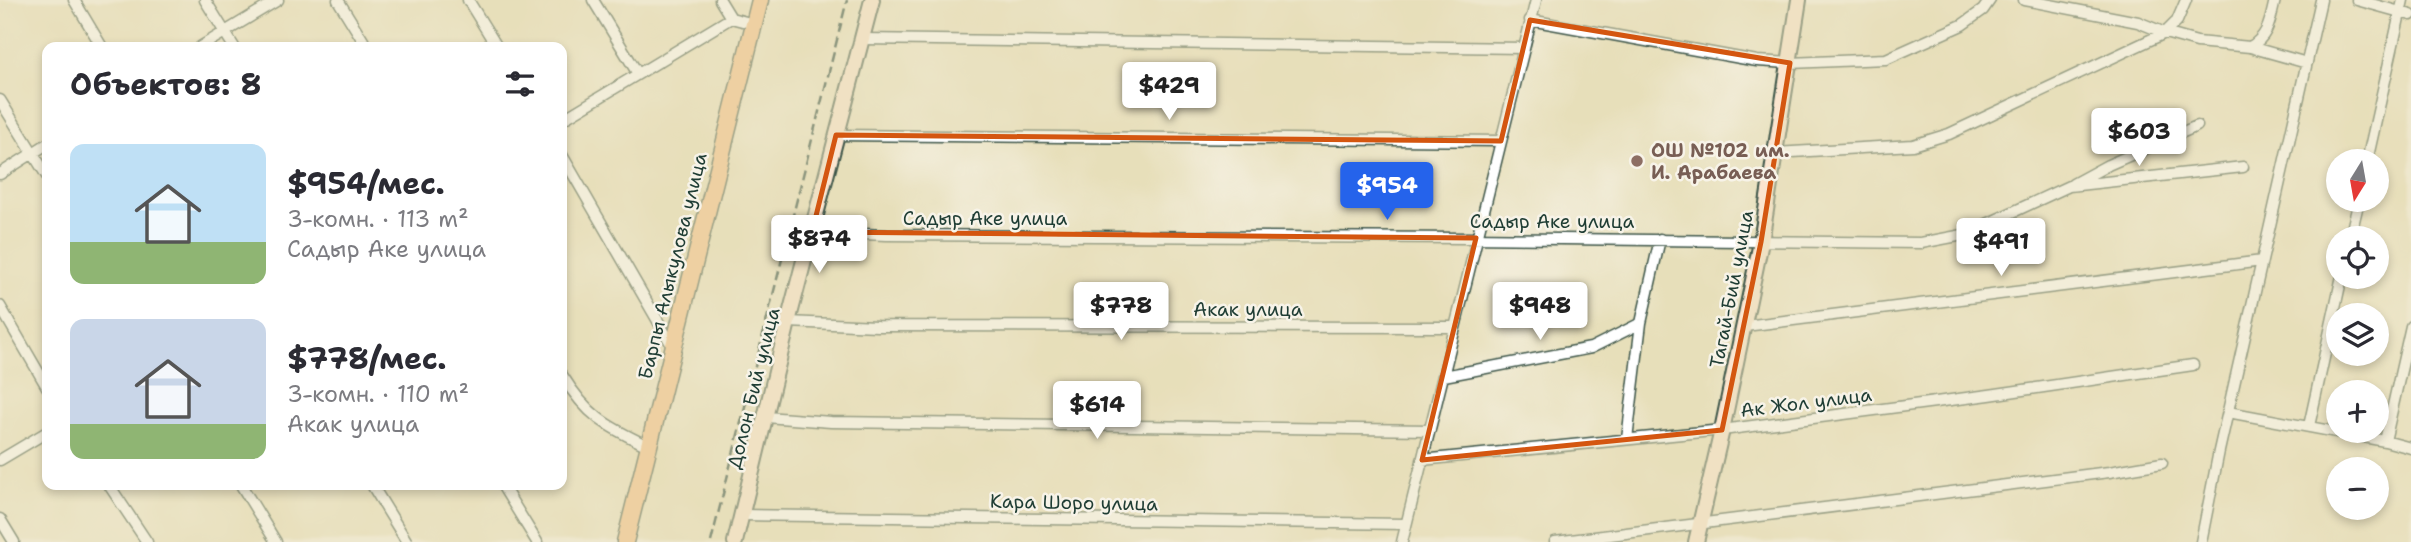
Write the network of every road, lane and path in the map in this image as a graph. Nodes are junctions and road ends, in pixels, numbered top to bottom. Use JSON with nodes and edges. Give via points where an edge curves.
{"nodes":[{"id":1,"x":74,"y":0,"type":"edge"},
{"id":2,"x":205,"y":0,"type":"edge"},
{"id":3,"x":278,"y":0,"type":"edge"},
{"id":4,"x":338,"y":0,"type":"edge"},
{"id":5,"x":468,"y":0,"type":"edge"},
{"id":6,"x":593,"y":0,"type":"edge"},
{"id":7,"x":720,"y":0,"type":"edge"},
{"id":8,"x":760,"y":0,"type":"edge"},
{"id":9,"x":872,"y":0,"type":"edge"},
{"id":10,"x":1535,"y":0,"type":"edge"},
{"id":11,"x":1799,"y":0,"type":"edge"},
{"id":12,"x":1990,"y":0,"type":"edge"},
{"id":13,"x":2024,"y":0,"type":"edge"},
{"id":14,"x":2093,"y":0,"type":"edge"},
{"id":15,"x":2186,"y":0,"type":"edge"},
{"id":16,"x":2275,"y":0,"type":"edge"},
{"id":17,"x":2321,"y":0,"type":"edge"},
{"id":18,"x":2357,"y":0,"type":"edge"},
{"id":19,"x":2403,"y":0,"type":"edge"},
{"id":20,"x":2090,"y":11,"type":"junction"},
{"id":21,"x":2406,"y":13,"type":"edge"},
{"id":22,"x":731,"y":18,"type":"junction"},
{"id":23,"x":1531,"y":20,"type":"junction"},
{"id":24,"x":754,"y":24,"type":"junction"},
{"id":25,"x":225,"y":32,"type":"junction"},
{"id":26,"x":2165,"y":33,"type":"junction"},
{"id":27,"x":862,"y":39,"type":"junction"},
{"id":28,"x":99,"y":42,"type":"edge"},
{"id":29,"x":208,"y":42,"type":"edge"},
{"id":30,"x":231,"y":42,"type":"edge"},
{"id":31,"x":364,"y":42,"type":"edge"},
{"id":32,"x":494,"y":42,"type":"edge"},
{"id":33,"x":2250,"y":47,"type":"junction"},
{"id":34,"x":1524,"y":48,"type":"junction"},
{"id":35,"x":1790,"y":62,"type":"junction"},
{"id":36,"x":2307,"y":63,"type":"junction"},
{"id":37,"x":638,"y":74,"type":"junction"},
{"id":38,"x":0,"y":100,"type":"edge"},
{"id":39,"x":567,"y":117,"type":"edge"},
{"id":40,"x":2197,"y":126,"type":"dead end"},
{"id":41,"x":836,"y":135,"type":"junction"},
{"id":42,"x":1501,"y":141,"type":"junction"},
{"id":43,"x":42,"y":148,"type":"edge"},
{"id":44,"x":2370,"y":149,"type":"edge"},
{"id":45,"x":1775,"y":153,"type":"junction"},
{"id":46,"x":33,"y":154,"type":"junction"},
{"id":47,"x":567,"y":164,"type":"edge"},
{"id":48,"x":2243,"y":167,"type":"dead end"},
{"id":49,"x":42,"y":168,"type":"edge"},
{"id":50,"x":0,"y":174,"type":"edge"},
{"id":51,"x":2069,"y":186,"type":"junction"},
{"id":52,"x":812,"y":232,"type":"junction"},
{"id":53,"x":1476,"y":238,"type":"junction"},
{"id":54,"x":1660,"y":239,"type":"junction"},
{"id":55,"x":1761,"y":242,"type":"junction"},
{"id":56,"x":2262,"y":261,"type":"junction"},
{"id":57,"x":2339,"y":289,"type":"edge"},
{"id":58,"x":0,"y":306,"type":"edge"},
{"id":59,"x":788,"y":322,"type":"junction"},
{"id":60,"x":1641,"y":323,"type":"junction"},
{"id":61,"x":1745,"y":326,"type":"junction"},
{"id":62,"x":2411,"y":326,"type":"edge"},
{"id":63,"x":1455,"y":327,"type":"junction"},
{"id":64,"x":673,"y":347,"type":"junction"},
{"id":65,"x":2193,"y":365,"type":"dead end"},
{"id":66,"x":1444,"y":376,"type":"junction"},
{"id":67,"x":42,"y":378,"type":"edge"},
{"id":68,"x":567,"y":382,"type":"edge"},
{"id":69,"x":2228,"y":412,"type":"junction"},
{"id":70,"x":766,"y":417,"type":"junction"},
{"id":71,"x":2389,"y":423,"type":"edge"},
{"id":72,"x":2309,"y":426,"type":"junction"},
{"id":73,"x":2326,"y":429,"type":"edge"},
{"id":74,"x":1430,"y":430,"type":"junction"},
{"id":75,"x":1722,"y":430,"type":"junction"},
{"id":76,"x":42,"y":435,"type":"edge"},
{"id":77,"x":1627,"y":439,"type":"junction"},
{"id":78,"x":2389,"y":442,"type":"edge"},
{"id":79,"x":648,"y":446,"type":"junction"},
{"id":80,"x":2411,"y":448,"type":"edge"},
{"id":81,"x":0,"y":460,"type":"edge"},
{"id":82,"x":1423,"y":460,"type":"junction"},
{"id":83,"x":2162,"y":463,"type":"dead end"},
{"id":84,"x":112,"y":490,"type":"edge"},
{"id":85,"x":244,"y":490,"type":"edge"},
{"id":86,"x":375,"y":490,"type":"edge"},
{"id":87,"x":505,"y":490,"type":"edge"},
{"id":88,"x":741,"y":515,"type":"junction"},
{"id":89,"x":0,"y":519,"type":"edge"},
{"id":90,"x":1406,"y":524,"type":"junction"},
{"id":91,"x":1701,"y":524,"type":"junction"},
{"id":92,"x":14,"y":542,"type":"edge"},
{"id":93,"x":147,"y":542,"type":"edge"},
{"id":94,"x":276,"y":542,"type":"edge"},
{"id":95,"x":407,"y":542,"type":"edge"},
{"id":96,"x":537,"y":542,"type":"edge"},
{"id":97,"x":625,"y":542,"type":"edge"},
{"id":98,"x":735,"y":542,"type":"edge"},
{"id":99,"x":1402,"y":542,"type":"edge"},
{"id":100,"x":1555,"y":542,"type":"edge"},
{"id":101,"x":1696,"y":542,"type":"edge"},
{"id":102,"x":2201,"y":542,"type":"edge"}],
"edges":[{"from":1,"to":28,"type":"street"},
{"from":2,"to":25,"type":"street"},
{"from":3,"to":25,"type":"street"},
{"from":4,"to":31,"type":"street"},
{"from":5,"to":32,"type":"street"},
{"from":6,"to":37,"type":"street"},
{"from":7,"to":22,"type":"street"},
{"from":8,"to":24,"type":"main road","name":"Барпы Алыкулова улица"},
{"from":9,"to":27,"type":"street","name":"Долон Бий улица"},
{"from":10,"to":23,"type":"street"},
{"from":11,"to":35,"type":"street","name":"Тагай-Бий улица"},
{"from":12,"to":35,"type":"street","via":[[1962,25],[1886,59]]},
{"from":13,"to":20,"type":"street"},
{"from":14,"to":20,"type":"street"},
{"from":15,"to":26,"type":"street","via":[[2177,21]]},
{"from":16,"to":33,"type":"street","via":[[2267,33]]},
{"from":17,"to":36,"type":"street"},
{"from":18,"to":21,"type":"street"},
{"from":19,"to":21,"type":"street"},
{"from":20,"to":26,"type":"street"},
{"from":21,"to":44,"type":"street"},
{"from":22,"to":24,"type":"street"},
{"from":22,"to":37,"type":"street"},
{"from":23,"to":34,"type":"street"},
{"from":23,"to":35,"type":"street","via":[[1757,61]]},
{"from":24,"to":64,"type":"main road","name":"Барпы Алыкулова улица"},
{"from":25,"to":29,"type":"street"},
{"from":25,"to":30,"type":"street"},
{"from":26,"to":33,"type":"street","via":[[2197,42]]},
{"from":26,"to":45,"type":"street","via":[[1949,134],[1913,145]]},
{"from":27,"to":34,"type":"street"},
{"from":27,"to":41,"type":"street","name":"Долон Бий улица"},
{"from":33,"to":36,"type":"street"},
{"from":34,"to":42,"type":"street"},
{"from":35,"to":45,"type":"street","name":"Тагай-Бий улица"},
{"from":36,"to":56,"type":"street"},
{"from":37,"to":39,"type":"street"},
{"from":38,"to":46,"type":"street"},
{"from":40,"to":51,"type":"street","name":"Садыр Аке улица"},
{"from":41,"to":42,"type":"street"},
{"from":41,"to":52,"type":"street","name":"Долон Бий улица"},
{"from":42,"to":53,"type":"street"},
{"from":43,"to":46,"type":"street"},
{"from":45,"to":55,"type":"street","name":"Тагай-Бий улица"},
{"from":46,"to":49,"type":"street"},
{"from":46,"to":50,"type":"street"},
{"from":47,"to":64,"type":"street"},
{"from":48,"to":51,"type":"street","name":"Садыр Аке улица"},
{"from":51,"to":55,"type":"street","name":"Садыр Аке улица","via":[[1963,234],[1921,243]]},
{"from":52,"to":53,"type":"street","name":"Садыр Аке улица"},
{"from":52,"to":59,"type":"street","name":"Долон Бий улица"},
{"from":53,"to":54,"type":"street","name":"Садыр Аке улица"},
{"from":53,"to":63,"type":"street"},
{"from":54,"to":55,"type":"street","name":"Садыр Аке улица"},
{"from":54,"to":60,"type":"street"},
{"from":55,"to":61,"type":"street","name":"Тагай-Бий улица"},
{"from":56,"to":61,"type":"street"},
{"from":56,"to":69,"type":"street"},
{"from":57,"to":72,"type":"street"},
{"from":58,"to":67,"type":"street"},
{"from":59,"to":63,"type":"street","name":"Акак улица"},
{"from":59,"to":70,"type":"street","name":"Долон Бий улица"},
{"from":60,"to":66,"type":"street","via":[[1591,348]]},
{"from":60,"to":77,"type":"street"},
{"from":61,"to":75,"type":"street","name":"Тагай-Бий улица"},
{"from":62,"to":71,"type":"street"},
{"from":63,"to":66,"type":"street"},
{"from":64,"to":79,"type":"main road","name":"Барпы Алыкулова улица"},
{"from":65,"to":75,"type":"street","name":"Ак Жол улица"},
{"from":66,"to":74,"type":"street"},
{"from":68,"to":79,"type":"street","via":[[590,413]]},
{"from":69,"to":72,"type":"street"},
{"from":69,"to":102,"type":"street"},
{"from":70,"to":74,"type":"street","via":[[831,422]]},
{"from":70,"to":88,"type":"street","name":"Долон Бий улица"},
{"from":72,"to":73,"type":"street"},
{"from":74,"to":82,"type":"street"},
{"from":75,"to":77,"type":"street","name":"Ак Жол улица"},
{"from":75,"to":91,"type":"street","name":"Тагай-Бий улица"},
{"from":76,"to":81,"type":"street"},
{"from":77,"to":82,"type":"street","name":"Ак Жол улица"},
{"from":78,"to":80,"type":"street"},
{"from":79,"to":97,"type":"main road","name":"Барпы Алыкулова улица"},
{"from":82,"to":90,"type":"street"},
{"from":83,"to":91,"type":"street"},
{"from":84,"to":93,"type":"street"},
{"from":85,"to":94,"type":"street"},
{"from":86,"to":95,"type":"street"},
{"from":87,"to":96,"type":"street"},
{"from":88,"to":90,"type":"street","name":"Кара Шоро улица"},
{"from":88,"to":98,"type":"street","name":"Долон Бий улица"},
{"from":89,"to":92,"type":"street"},
{"from":90,"to":99,"type":"street"},
{"from":91,"to":100,"type":"street"},
{"from":91,"to":101,"type":"street","name":"Тагай-Бий улица"}]}
